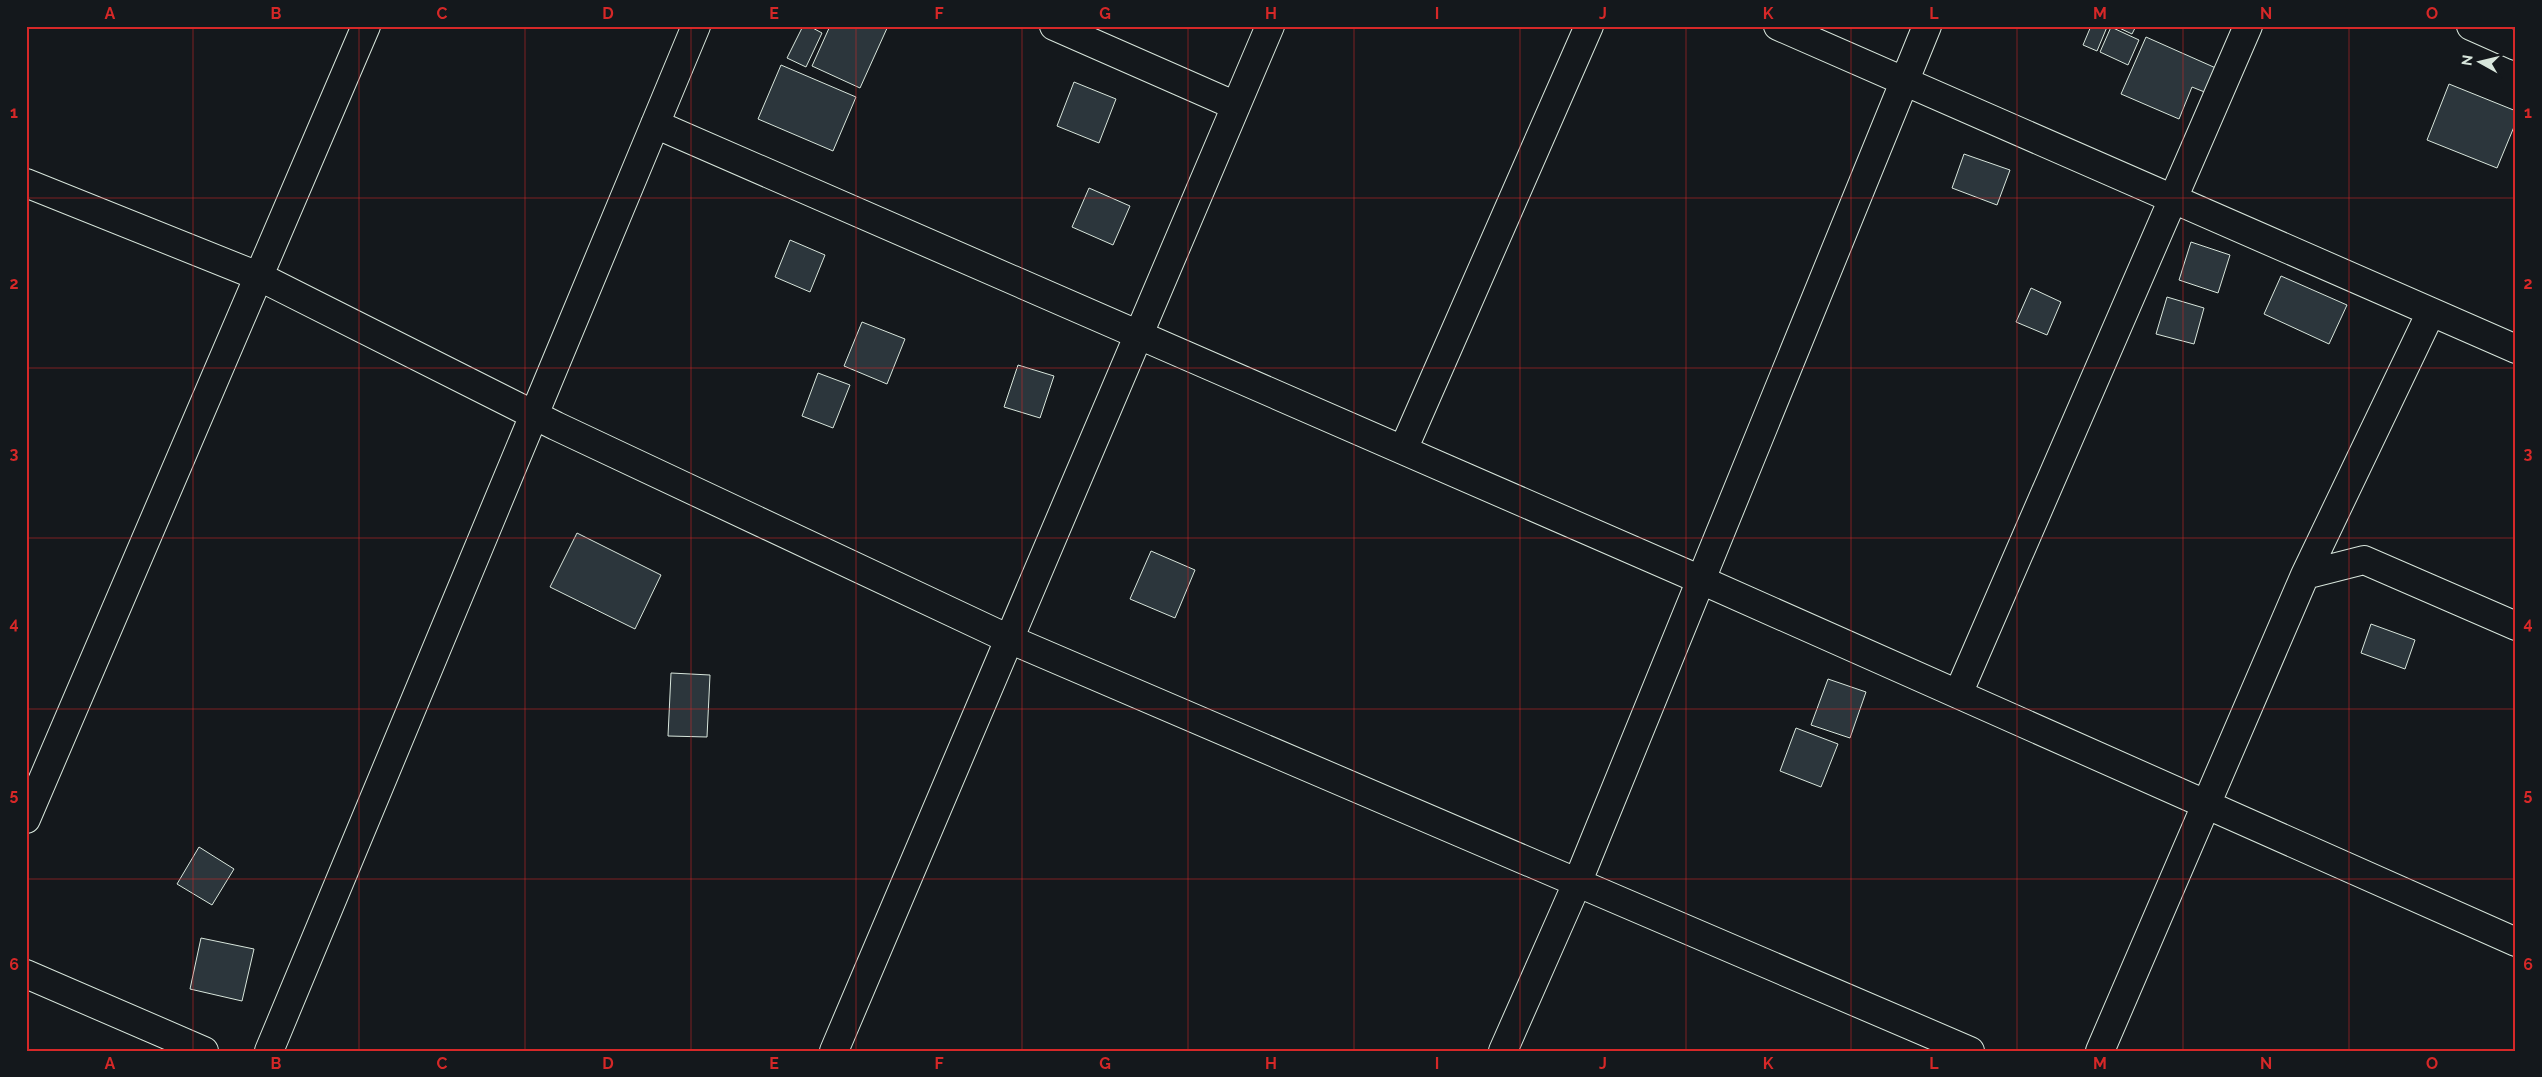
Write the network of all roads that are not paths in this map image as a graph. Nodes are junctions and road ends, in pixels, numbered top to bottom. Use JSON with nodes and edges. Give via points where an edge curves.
{"nodes":[{"id":1,"x":366,"y":26,"type":"edge"},
{"id":2,"x":696,"y":26,"type":"edge"},
{"id":3,"x":1054,"y":26,"type":"edge"},
{"id":4,"x":1270,"y":26,"type":"edge"},
{"id":5,"x":1589,"y":26,"type":"edge"},
{"id":6,"x":1778,"y":26,"type":"edge"},
{"id":7,"x":1927,"y":26,"type":"edge"},
{"id":8,"x":2248,"y":26,"type":"edge"},
{"id":9,"x":2471,"y":26,"type":"edge"},
{"id":10,"x":2516,"y":46,"type":"edge"},
{"id":11,"x":1904,"y":81,"type":"junction"},
{"id":12,"x":1236,"y":106,"type":"junction"},
{"id":13,"x":656,"y":124,"type":"junction"},
{"id":14,"x":26,"y":183,"type":"edge"},
{"id":15,"x":2173,"y":198,"type":"junction"},
{"id":16,"x":258,"y":276,"type":"junction"},
{"id":17,"x":2431,"y":312,"type":"junction"},
{"id":18,"x":1139,"y":335,"type":"junction"},
{"id":19,"x":2516,"y":349,"type":"edge"},
{"id":20,"x":535,"y":414,"type":"junction"},
{"id":21,"x":1403,"y":450,"type":"junction"},
{"id":22,"x":2305,"y":575,"type":"junction"},
{"id":23,"x":1701,"y":580,"type":"junction"},
{"id":24,"x":2516,"y":626,"type":"edge"},
{"id":25,"x":1009,"y":639,"type":"junction"},
{"id":26,"x":1958,"y":694,"type":"junction"},
{"id":27,"x":2206,"y":805,"type":"junction"},
{"id":28,"x":26,"y":819,"type":"edge"},
{"id":29,"x":1578,"y":881,"type":"junction"},
{"id":30,"x":2516,"y":942,"type":"edge"},
{"id":31,"x":26,"y":974,"type":"edge"},
{"id":32,"x":204,"y":1051,"type":"edge"},
{"id":33,"x":269,"y":1051,"type":"edge"},
{"id":34,"x":834,"y":1051,"type":"edge"},
{"id":35,"x":1503,"y":1051,"type":"edge"},
{"id":36,"x":1970,"y":1051,"type":"edge"},
{"id":37,"x":2100,"y":1051,"type":"edge"}],
"edges":[{"from":1,"to":16,"type":"street"},
{"from":2,"to":13,"type":"street"},
{"from":3,"to":12,"type":"street"},
{"from":4,"to":12,"type":"street"},
{"from":5,"to":21,"type":"street"},
{"from":6,"to":11,"type":"street"},
{"from":7,"to":11,"type":"street"},
{"from":8,"to":15,"type":"street"},
{"from":9,"to":10,"type":"street"},
{"from":11,"to":15,"type":"street"},
{"from":11,"to":23,"type":"street"},
{"from":12,"to":18,"type":"street"},
{"from":13,"to":18,"type":"street"},
{"from":13,"to":20,"type":"street"},
{"from":14,"to":16,"type":"street"},
{"from":15,"to":17,"type":"street"},
{"from":15,"to":26,"type":"street"},
{"from":16,"to":20,"type":"street"},
{"from":16,"to":28,"type":"street"},
{"from":17,"to":19,"type":"street"},
{"from":17,"to":22,"type":"street"},
{"from":18,"to":21,"type":"street"},
{"from":18,"to":25,"type":"street"},
{"from":20,"to":25,"type":"street"},
{"from":20,"to":33,"type":"street"},
{"from":21,"to":23,"type":"street"},
{"from":22,"to":24,"type":"street","via":[[2364,560]]},
{"from":22,"to":27,"type":"street"},
{"from":23,"to":26,"type":"street"},
{"from":23,"to":29,"type":"street"},
{"from":25,"to":29,"type":"street"},
{"from":25,"to":34,"type":"street"},
{"from":26,"to":27,"type":"street"},
{"from":27,"to":30,"type":"street"},
{"from":27,"to":37,"type":"street"},
{"from":29,"to":35,"type":"street"},
{"from":29,"to":36,"type":"street"},
{"from":31,"to":32,"type":"street"}]}
